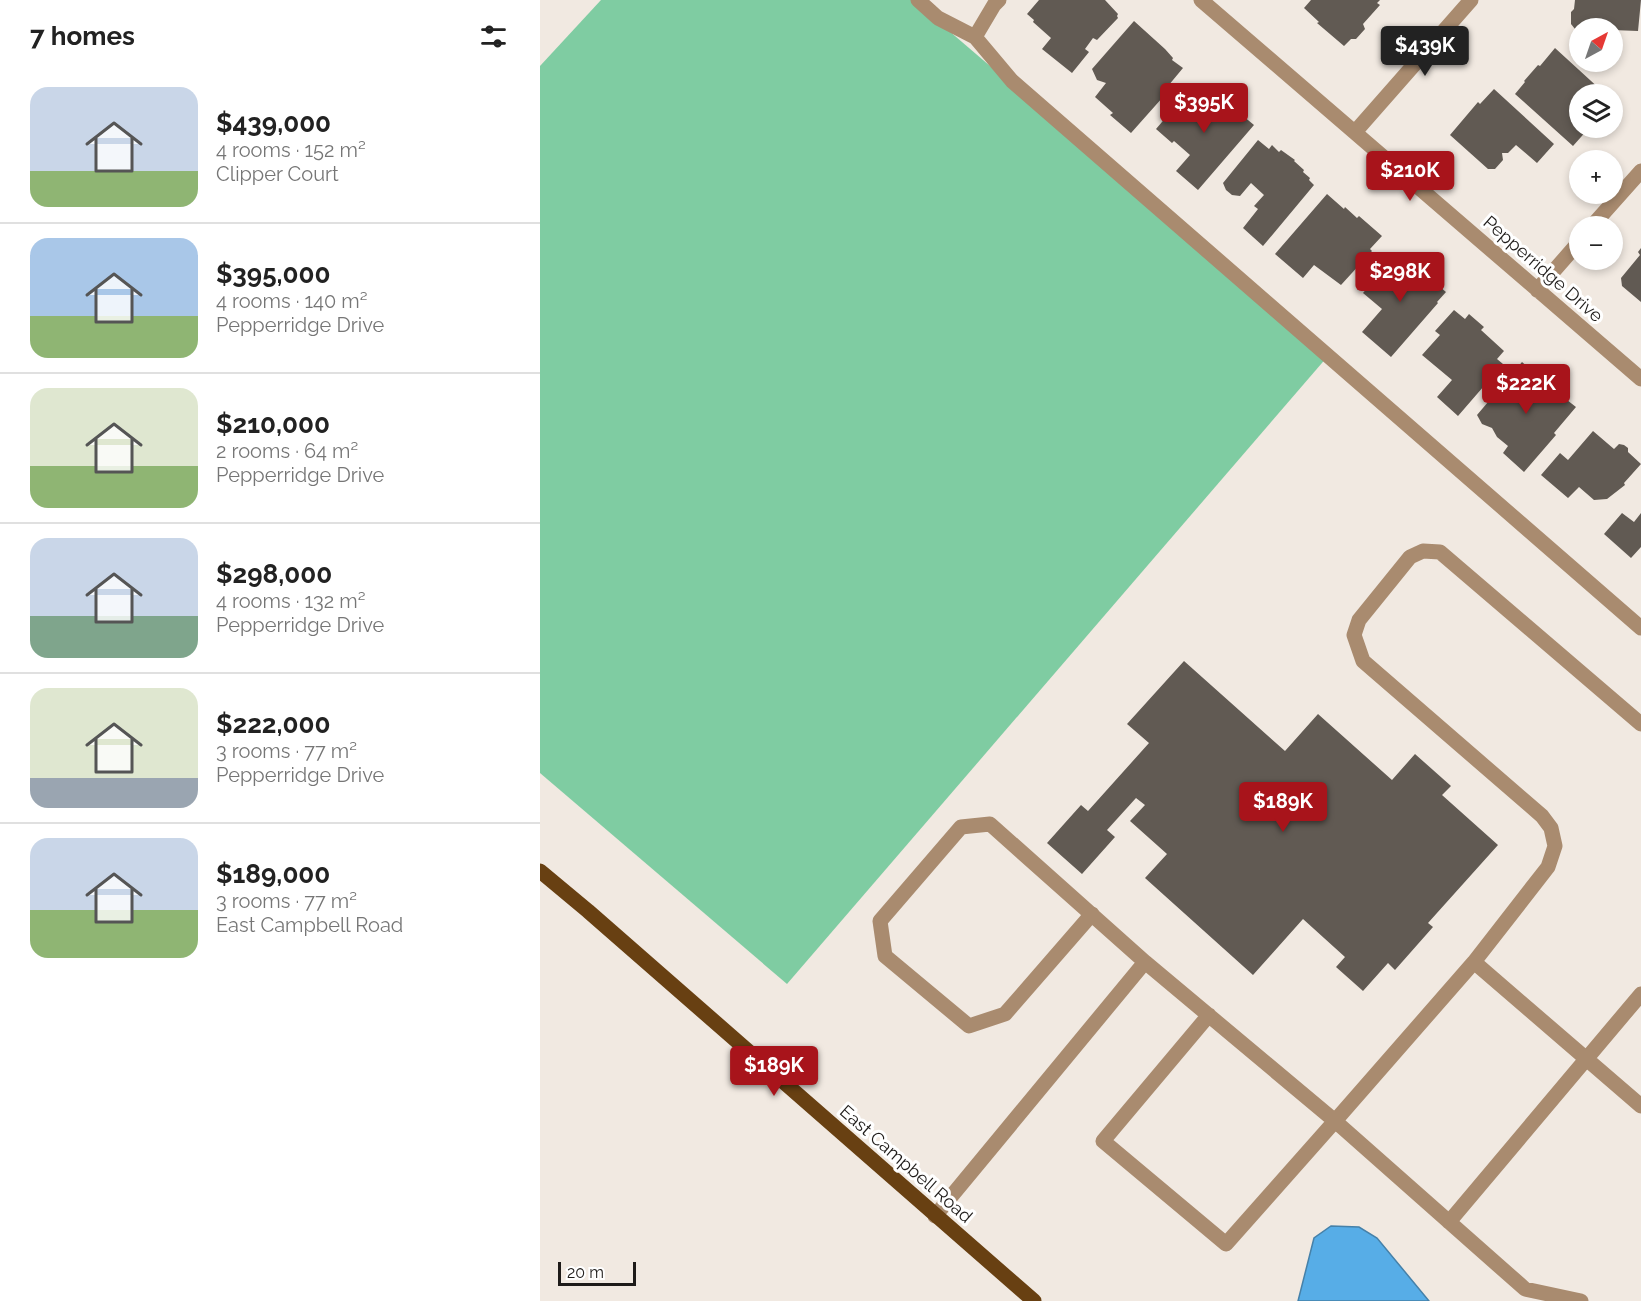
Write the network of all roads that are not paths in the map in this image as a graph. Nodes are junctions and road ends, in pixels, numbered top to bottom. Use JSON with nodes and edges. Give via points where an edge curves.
{"nodes":[{"id":1,"x":918,"y":0,"type":"edge"},
{"id":2,"x":999,"y":0,"type":"edge"},
{"id":3,"x":1201,"y":0,"type":"edge"},
{"id":4,"x":1471,"y":0,"type":"edge"},
{"id":5,"x":975,"y":37,"type":"junction"},
{"id":6,"x":1355,"y":132,"type":"junction"},
{"id":7,"x":1641,"y":171,"type":"edge"},
{"id":8,"x":1601,"y":216,"type":"edge"},
{"id":9,"x":1569,"y":254,"type":"edge"},
{"id":10,"x":1537,"y":290,"type":"junction"},
{"id":11,"x":1641,"y":379,"type":"edge"},
{"id":12,"x":1641,"y":628,"type":"edge"},
{"id":13,"x":1641,"y":724,"type":"edge"},
{"id":14,"x":540,"y":871,"type":"edge"},
{"id":15,"x":1092,"y":914,"type":"junction"},
{"id":16,"x":1145,"y":962,"type":"junction"},
{"id":17,"x":1474,"y":962,"type":"junction"},
{"id":18,"x":1641,"y":994,"type":"edge"},
{"id":19,"x":1209,"y":1016,"type":"junction"},
{"id":20,"x":1586,"y":1059,"type":"junction"},
{"id":21,"x":1641,"y":1106,"type":"edge"},
{"id":22,"x":1335,"y":1121,"type":"junction"},
{"id":23,"x":935,"y":1216,"type":"junction"},
{"id":24,"x":1449,"y":1222,"type":"junction"},
{"id":25,"x":1032,"y":1300,"type":"edge"},
{"id":26,"x":1581,"y":1301,"type":"edge"}],
"edges":[{"from":1,"to":5,"type":"street","via":[[938,18]]},
{"from":2,"to":5,"type":"street"},
{"from":3,"to":6,"type":"street","name":"Pepperridge Drive"},
{"from":4,"to":6,"type":"street"},
{"from":5,"to":12,"type":"street","via":[[1012,81]]},
{"from":6,"to":10,"type":"street","name":"Pepperridge Drive"},
{"from":7,"to":8,"type":"street"},
{"from":9,"to":10,"type":"street"},
{"from":10,"to":11,"type":"street","name":"Pepperridge Drive"},
{"from":13,"to":17,"type":"street","via":[[1440,552],[1423,551],[1410,557],[1359,620],[1354,635],[1363,661],[1551,828],[1555,846],[1548,867]]},
{"from":14,"to":23,"type":"main road","name":"East Campbell Road"},
{"from":15,"to":15,"type":"street","via":[[990,824],[961,827],[880,921],[885,956],[969,1026],[1005,1014]]},
{"from":15,"to":16,"type":"street"},
{"from":16,"to":19,"type":"street"},
{"from":16,"to":23,"type":"street"},
{"from":17,"to":20,"type":"street"},
{"from":17,"to":22,"type":"street"},
{"from":18,"to":20,"type":"street"},
{"from":19,"to":22,"type":"street"},
{"from":19,"to":22,"type":"street","via":[[1103,1141],[1227,1244]]},
{"from":20,"to":21,"type":"street"},
{"from":20,"to":24,"type":"street"},
{"from":22,"to":24,"type":"street"},
{"from":23,"to":25,"type":"main road","name":"East Campbell Road"},
{"from":24,"to":26,"type":"street","via":[[1525,1289]]}]}
